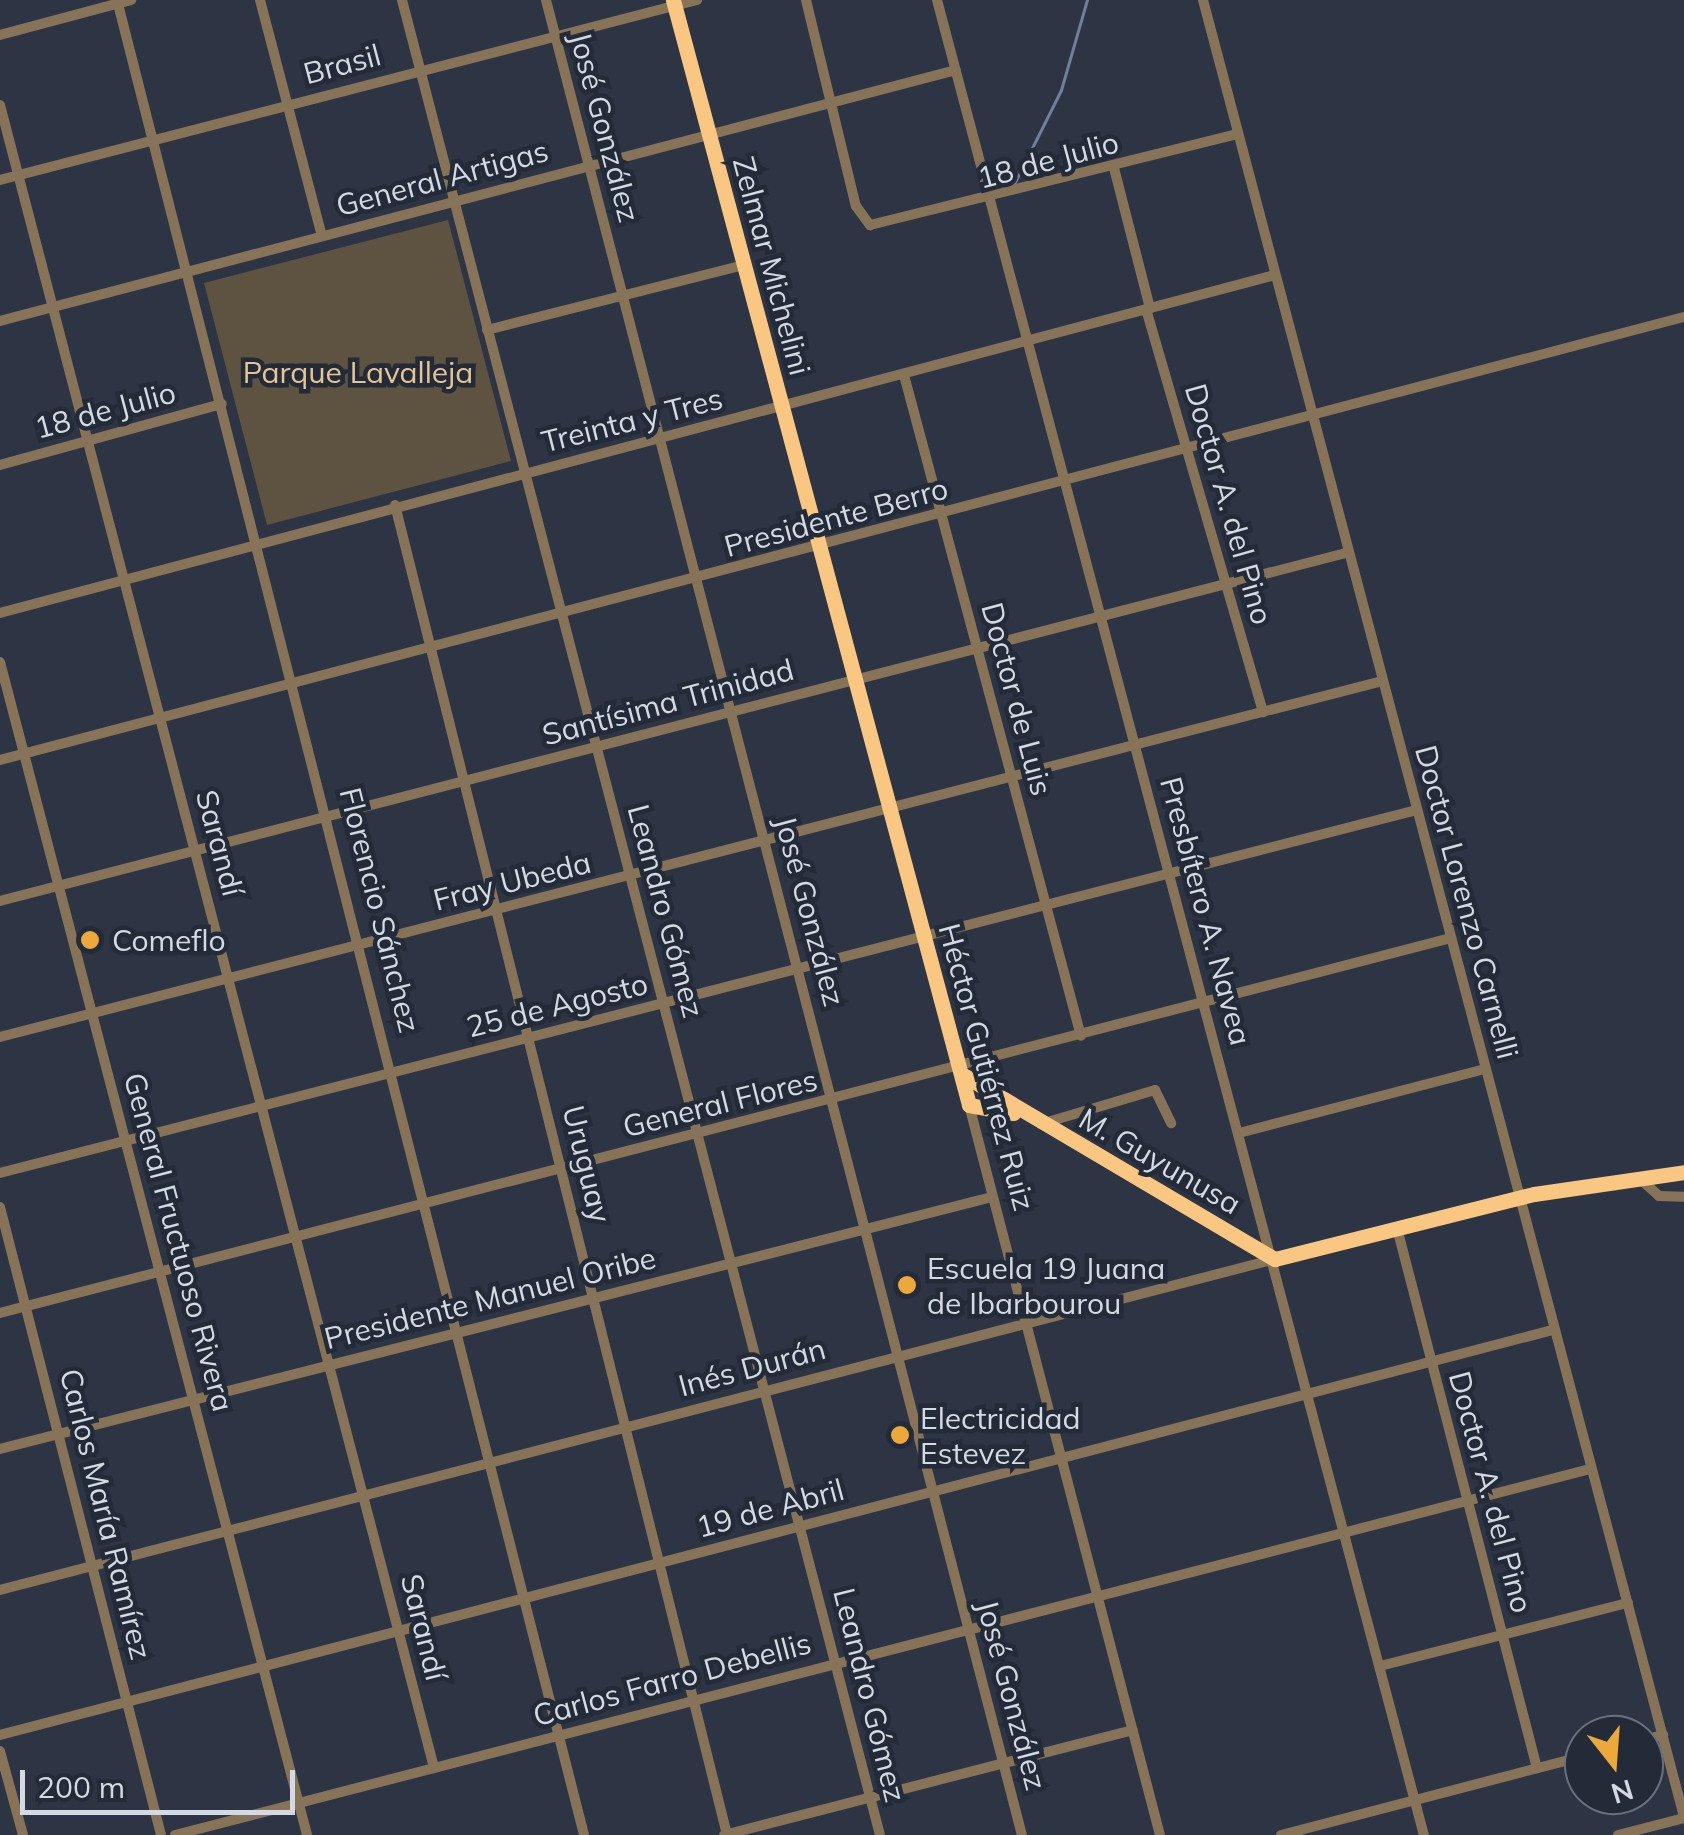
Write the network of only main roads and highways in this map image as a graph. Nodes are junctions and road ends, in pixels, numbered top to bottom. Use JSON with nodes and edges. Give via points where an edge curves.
{"nodes":[{"id":1,"x":673,"y":3,"type":"edge"},
{"id":2,"x":819,"y":547,"type":"joint"},
{"id":3,"x":960,"y":1068,"type":"junction"},
{"id":4,"x":989,"y":1096,"type":"junction"},
{"id":5,"x":969,"y":1105,"type":"junction"},
{"id":6,"x":1016,"y":1113,"type":"junction"},
{"id":7,"x":1684,"y":1172,"type":"edge"},
{"id":8,"x":1275,"y":1259,"type":"joint"}],
"edges":[{"from":1,"to":2,"type":"highway","name":"Zelmar Michelini"},
{"from":2,"to":3,"type":"highway","name":"Héctor Gutiérrez Ruiz"},
{"from":3,"to":4,"type":"highway","name":"M. Guyunusa"},
{"from":3,"to":5,"type":"highway","name":"Héctor Gutiérrez Ruiz"},
{"from":4,"to":5,"type":"highway"},
{"from":4,"to":6,"type":"highway","name":"M. Guyunusa"},
{"from":5,"to":6,"type":"highway","name":"M. Guyunusa"},
{"from":6,"to":8,"type":"highway","name":"M. Guyunusa"},
{"from":7,"to":8,"type":"highway","name":"Inés Durán","via":[[1518,1198]]}]}
